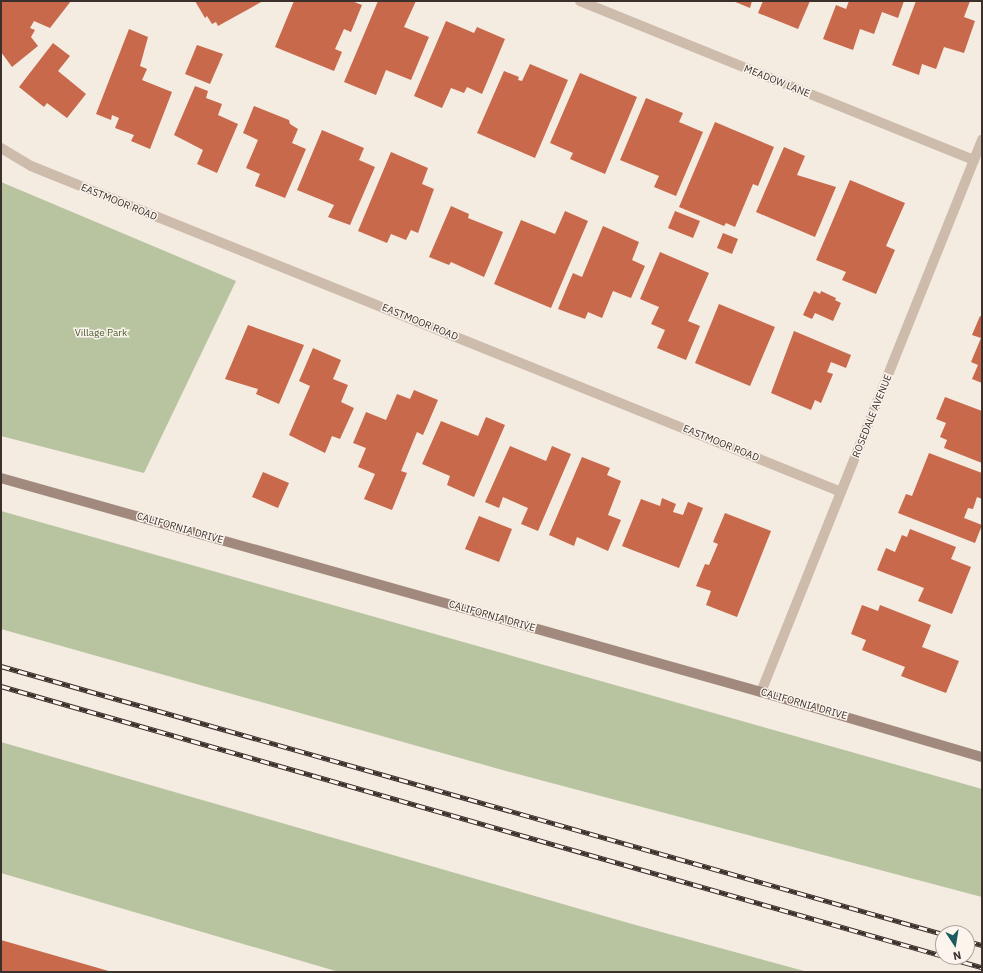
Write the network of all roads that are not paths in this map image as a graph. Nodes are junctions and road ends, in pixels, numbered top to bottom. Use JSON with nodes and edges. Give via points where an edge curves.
{"nodes":[{"id":1,"x":580,"y":1,"type":"edge"},
{"id":2,"x":982,"y":140,"type":"edge"},
{"id":3,"x":1,"y":148,"type":"edge"},
{"id":4,"x":974,"y":160,"type":"junction"},
{"id":5,"x":1,"y":478,"type":"edge"},
{"id":6,"x":841,"y":492,"type":"junction"},
{"id":7,"x":761,"y":692,"type":"junction"},
{"id":8,"x":982,"y":756,"type":"edge"}],
"edges":[{"from":1,"to":4,"type":"street","name":"MEADOW LANE"},
{"from":2,"to":4,"type":"street","name":"ROSEDALE AVENUE"},
{"from":3,"to":6,"type":"street","name":"EASTMOOR ROAD","via":[[31,166]]},
{"from":4,"to":6,"type":"street","name":"ROSEDALE AVENUE"},
{"from":5,"to":7,"type":"street","name":"CALIFORNIA DRIVE"},
{"from":6,"to":7,"type":"street","name":"ROSEDALE AVENUE"},
{"from":7,"to":8,"type":"street","name":"CALIFORNIA DRIVE"}]}
